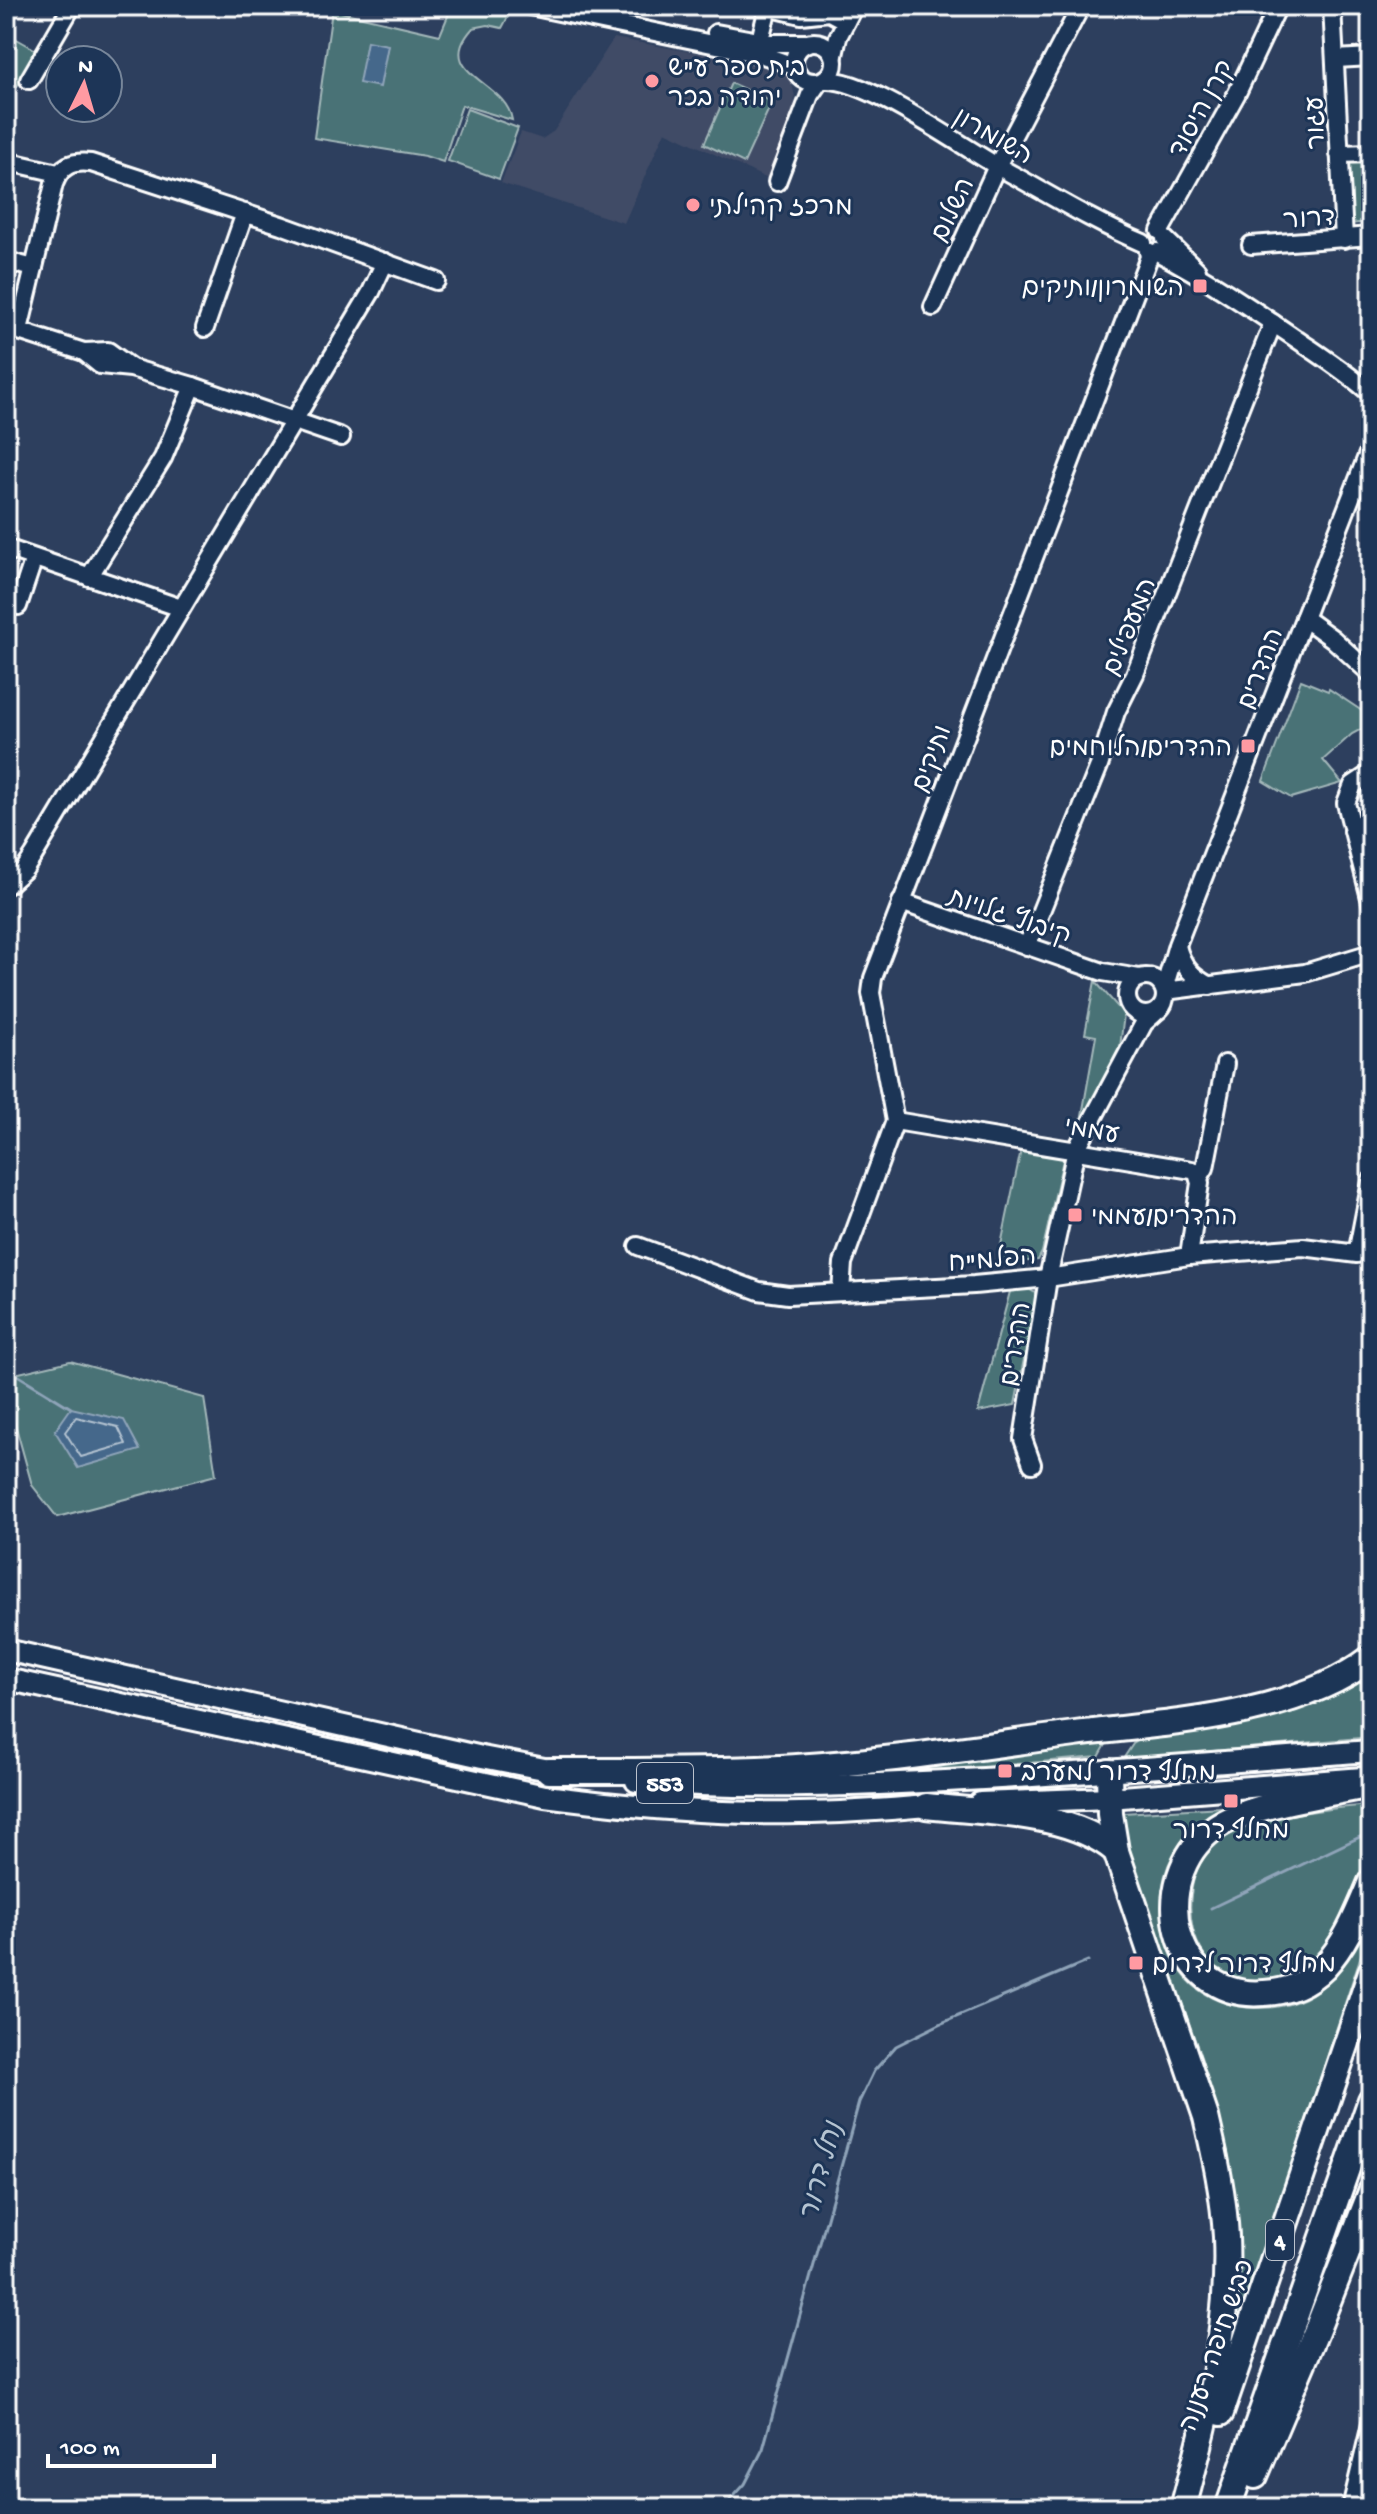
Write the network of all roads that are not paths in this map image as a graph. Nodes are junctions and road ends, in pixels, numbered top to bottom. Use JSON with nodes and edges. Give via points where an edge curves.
{"nodes":[{"id":1,"x":72,"y":6,"type":"edge"},
{"id":2,"x":530,"y":6,"type":"edge"},
{"id":3,"x":584,"y":6,"type":"edge"},
{"id":4,"x":1081,"y":6,"type":"edge"},
{"id":5,"x":1278,"y":6,"type":"edge"},
{"id":6,"x":1332,"y":6,"type":"edge"},
{"id":7,"x":847,"y":18,"type":"edge"},
{"id":8,"x":762,"y":32,"type":"dead end"},
{"id":9,"x":810,"y":42,"type":"junction"},
{"id":10,"x":1371,"y":57,"type":"edge"},
{"id":11,"x":834,"y":59,"type":"junction"},
{"id":12,"x":1336,"y":59,"type":"junction"},
{"id":13,"x":797,"y":71,"type":"junction"},
{"id":14,"x":29,"y":80,"type":"dead end"},
{"id":15,"x":822,"y":81,"type":"junction"},
{"id":16,"x":853,"y":84,"type":"junction"},
{"id":17,"x":803,"y":115,"type":"junction"},
{"id":18,"x":1371,"y":153,"type":"edge"},
{"id":19,"x":1339,"y":154,"type":"junction"},
{"id":20,"x":6,"y":161,"type":"edge"},
{"id":21,"x":997,"y":166,"type":"junction"},
{"id":22,"x":58,"y":173,"type":"junction"},
{"id":23,"x":777,"y":182,"type":"dead end"},
{"id":24,"x":245,"y":213,"type":"junction"},
{"id":25,"x":1371,"y":236,"type":"edge"},
{"id":26,"x":1344,"y":239,"type":"junction"},
{"id":27,"x":1153,"y":242,"type":"junction"},
{"id":28,"x":1251,"y":245,"type":"dead end"},
{"id":29,"x":6,"y":261,"type":"edge"},
{"id":30,"x":385,"y":262,"type":"junction"},
{"id":31,"x":34,"y":268,"type":"junction"},
{"id":32,"x":436,"y":281,"type":"dead end"},
{"id":33,"x":933,"y":307,"type":"dead end"},
{"id":34,"x":1273,"y":323,"type":"junction"},
{"id":35,"x":12,"y":328,"type":"edge"},
{"id":36,"x":205,"y":328,"type":"dead end"},
{"id":37,"x":1344,"y":372,"type":"junction"},
{"id":38,"x":1371,"y":385,"type":"edge"},
{"id":39,"x":193,"y":386,"type":"junction"},
{"id":40,"x":1371,"y":394,"type":"edge"},
{"id":41,"x":294,"y":420,"type":"junction"},
{"id":42,"x":341,"y":437,"type":"dead end"},
{"id":43,"x":1370,"y":449,"type":"edge"},
{"id":44,"x":6,"y":548,"type":"edge"},
{"id":45,"x":34,"y":558,"type":"junction"},
{"id":46,"x":89,"y":577,"type":"junction"},
{"id":47,"x":18,"y":606,"type":"dead end"},
{"id":48,"x":181,"y":608,"type":"junction"},
{"id":49,"x":1304,"y":618,"type":"junction"},
{"id":50,"x":1371,"y":674,"type":"edge"},
{"id":51,"x":1371,"y":773,"type":"edge"},
{"id":52,"x":6,"y":886,"type":"edge"},
{"id":53,"x":901,"y":902,"type":"junction"},
{"id":54,"x":1371,"y":902,"type":"edge"},
{"id":55,"x":1027,"y":946,"type":"junction"},
{"id":56,"x":1177,"y":946,"type":"junction"},
{"id":57,"x":1371,"y":953,"type":"edge"},
{"id":58,"x":1103,"y":972,"type":"junction"},
{"id":59,"x":1144,"y":977,"type":"junction"},
{"id":60,"x":1210,"y":986,"type":"junction"},
{"id":61,"x":1164,"y":990,"type":"junction"},
{"id":62,"x":1128,"y":1002,"type":"junction"},
{"id":63,"x":1154,"y":1014,"type":"junction"},
{"id":64,"x":1128,"y":1053,"type":"junction"},
{"id":65,"x":1225,"y":1064,"type":"dead end"},
{"id":66,"x":895,"y":1121,"type":"junction"},
{"id":67,"x":1076,"y":1150,"type":"junction"},
{"id":68,"x":1199,"y":1178,"type":"junction"},
{"id":69,"x":1371,"y":1181,"type":"edge"},
{"id":70,"x":638,"y":1246,"type":"dead end"},
{"id":71,"x":1189,"y":1256,"type":"junction"},
{"id":72,"x":1048,"y":1278,"type":"junction"},
{"id":73,"x":841,"y":1292,"type":"junction"},
{"id":74,"x":1032,"y":1464,"type":"dead end"},
{"id":75,"x":6,"y":1650,"type":"edge"},
{"id":76,"x":1371,"y":1658,"type":"edge"},
{"id":77,"x":6,"y":1679,"type":"edge"},
{"id":78,"x":1371,"y":1751,"type":"edge"},
{"id":79,"x":549,"y":1771,"type":"junction"},
{"id":80,"x":1109,"y":1772,"type":"junction"},
{"id":81,"x":1371,"y":1777,"type":"edge"},
{"id":82,"x":1371,"y":1785,"type":"edge"},
{"id":83,"x":1329,"y":1787,"type":"junction"},
{"id":84,"x":1109,"y":1798,"type":"junction"},
{"id":85,"x":926,"y":1806,"type":"junction"},
{"id":86,"x":1116,"y":1851,"type":"junction"},
{"id":87,"x":1371,"y":1882,"type":"edge"},
{"id":88,"x":1371,"y":1972,"type":"edge"},
{"id":89,"x":1371,"y":2100,"type":"edge"},
{"id":90,"x":1371,"y":2192,"type":"edge"},
{"id":91,"x":1371,"y":2424,"type":"edge"},
{"id":92,"x":1183,"y":2508,"type":"edge"},
{"id":93,"x":1189,"y":2508,"type":"edge"},
{"id":94,"x":1228,"y":2508,"type":"edge"},
{"id":95,"x":1241,"y":2508,"type":"edge"},
{"id":96,"x":1351,"y":2508,"type":"edge"}],
"edges":[{"from":1,"to":14,"type":"street"},
{"from":2,"to":13,"type":"street","via":[[760,54]]},
{"from":3,"to":9,"type":"street","via":[[736,38]]},
{"from":4,"to":21,"type":"street","name":"השלום"},
{"from":5,"to":27,"type":"street","name":"קרן היסוד","via":[[1237,93]]},
{"from":6,"to":12,"type":"street","name":"עגור"},
{"from":7,"to":8,"type":"street","via":[[768,7]]},
{"from":7,"to":9,"type":"street"},
{"from":7,"to":11,"type":"street"},
{"from":9,"to":11,"type":"street","via":[[825,44]]},
{"from":9,"to":13,"type":"street","via":[[795,55]]},
{"from":10,"to":12,"type":"street"},
{"from":11,"to":15,"type":"street","via":[[830,75]]},
{"from":11,"to":16,"type":"street","name":"השומרון"},
{"from":12,"to":19,"type":"street","name":"עגור"},
{"from":13,"to":15,"type":"street","via":[[807,81]]},
{"from":13,"to":17,"type":"street"},
{"from":15,"to":16,"type":"street","name":"השומרון"},
{"from":15,"to":17,"type":"street"},
{"from":16,"to":21,"type":"street","name":"השומרון"},
{"from":17,"to":23,"type":"street"},
{"from":18,"to":19,"type":"street"},
{"from":19,"to":26,"type":"street","name":"עגור"},
{"from":20,"to":22,"type":"street"},
{"from":21,"to":27,"type":"street","name":"השומרון","via":[[1112,227]]},
{"from":21,"to":33,"type":"street","name":"השלום"},
{"from":22,"to":24,"type":"street","via":[[66,165],[91,163]]},
{"from":22,"to":31,"type":"street"},
{"from":24,"to":30,"type":"street"},
{"from":24,"to":36,"type":"street"},
{"from":25,"to":26,"type":"street","name":"דרור"},
{"from":26,"to":28,"type":"street","name":"דרור"},
{"from":27,"to":34,"type":"street","name":"השומרון"},
{"from":27,"to":53,"type":"street","name":"ותיקים"},
{"from":29,"to":31,"type":"street"},
{"from":30,"to":32,"type":"street"},
{"from":30,"to":41,"type":"street"},
{"from":31,"to":35,"type":"street"},
{"from":34,"to":37,"type":"street","name":"השומרון"},
{"from":34,"to":55,"type":"street","name":"המעפילים"},
{"from":35,"to":39,"type":"street","via":[[84,352],[108,351],[131,368]]},
{"from":37,"to":38,"type":"street","name":"השומרון"},
{"from":37,"to":40,"type":"street","name":"השומרון"},
{"from":39,"to":41,"type":"street"},
{"from":39,"to":46,"type":"street","via":[[163,458]]},
{"from":41,"to":42,"type":"street"},
{"from":41,"to":48,"type":"street"},
{"from":43,"to":49,"type":"street","name":"ההדרים"},
{"from":44,"to":45,"type":"street"},
{"from":45,"to":46,"type":"street"},
{"from":45,"to":47,"type":"street"},
{"from":46,"to":48,"type":"street"},
{"from":48,"to":52,"type":"street","via":[[34,855]]},
{"from":49,"to":50,"type":"street"},
{"from":49,"to":56,"type":"street","name":"ההדרים"},
{"from":51,"to":54,"type":"street","via":[[1353,785],[1346,803]]},
{"from":53,"to":55,"type":"street","name":"קיבוץ גלויות"},
{"from":53,"to":66,"type":"street","name":"ותיקים","via":[[871,993]]},
{"from":55,"to":58,"type":"street","name":"קיבוץ גלויות"},
{"from":56,"to":59,"type":"street","name":"ההדרים","via":[[1163,967]]},
{"from":56,"to":60,"type":"street","via":[[1185,967]]},
{"from":56,"to":61,"type":"street","name":"ההדרים"},
{"from":57,"to":60,"type":"street","via":[[1305,973]]},
{"from":58,"to":59,"type":"street","name":"קיבוץ גלויות"},
{"from":58,"to":62,"type":"street","name":"קיבוץ גלויות"},
{"from":59,"to":61,"type":"street","via":[[1158,981]]},
{"from":59,"to":62,"type":"street","via":[[1129,986]]},
{"from":60,"to":61,"type":"street"},
{"from":61,"to":63,"type":"street","via":[[1165,1002]]},
{"from":62,"to":63,"type":"street","via":[[1143,1015]]},
{"from":62,"to":64,"type":"street","name":"ההדרים"},
{"from":63,"to":64,"type":"street","name":"ההדרים"},
{"from":64,"to":67,"type":"street","name":"ההדרים"},
{"from":65,"to":68,"type":"street"},
{"from":66,"to":67,"type":"street","name":"עממי"},
{"from":66,"to":73,"type":"street","via":[[843,1263]]},
{"from":67,"to":68,"type":"street","name":"עממי","via":[[1192,1170]]},
{"from":67,"to":72,"type":"street","name":"ההדרים"},
{"from":68,"to":71,"type":"street"},
{"from":69,"to":71,"type":"street","name":"הפלמ\"ח","via":[[1357,1254],[1303,1247]]},
{"from":70,"to":73,"type":"street","name":"הפלמ\"ח","via":[[759,1291]]},
{"from":71,"to":72,"type":"street","name":"הפלמ\"ח"},
{"from":72,"to":73,"type":"street","name":"הפלמ\"ח"},
{"from":72,"to":74,"type":"street","name":"ההדרים","via":[[1023,1439]]},
{"from":75,"to":79,"type":"main road","number":"553"},
{"from":76,"to":79,"type":"highway","via":[[1300,1696],[1179,1722],[842,1764]]},
{"from":77,"to":85,"type":"main road","number":"553","via":[[545,1796],[616,1806],[750,1813]]},
{"from":78,"to":80,"type":"main road","number":"553"},
{"from":79,"to":80,"type":"main road","number":"553","via":[[775,1788]]},
{"from":80,"to":84,"type":"highway"},
{"from":81,"to":83,"type":"main road","number":"553"},
{"from":82,"to":83,"type":"highway"},
{"from":83,"to":84,"type":"main road","number":"553"},
{"from":83,"to":87,"type":"highway","via":[[1228,1820],[1197,1843],[1178,1882],[1176,1924],[1183,1947],[1202,1976],[1223,1988],[1254,1994],[1292,1988],[1308,1980],[1337,1950]]},
{"from":84,"to":85,"type":"main road","number":"553"},
{"from":84,"to":86,"type":"highway"},
{"from":85,"to":86,"type":"highway","via":[[1071,1825]]},
{"from":86,"to":92,"type":"highway","via":[[1206,2117],[1226,2235],[1220,2349]]},
{"from":88,"to":93,"type":"highway","name":"כביש חיפה רעננה","number":"4"},
{"from":89,"to":94,"type":"highway","number":"4"},
{"from":90,"to":95,"type":"highway"},
{"from":91,"to":96,"type":"street"}]}
